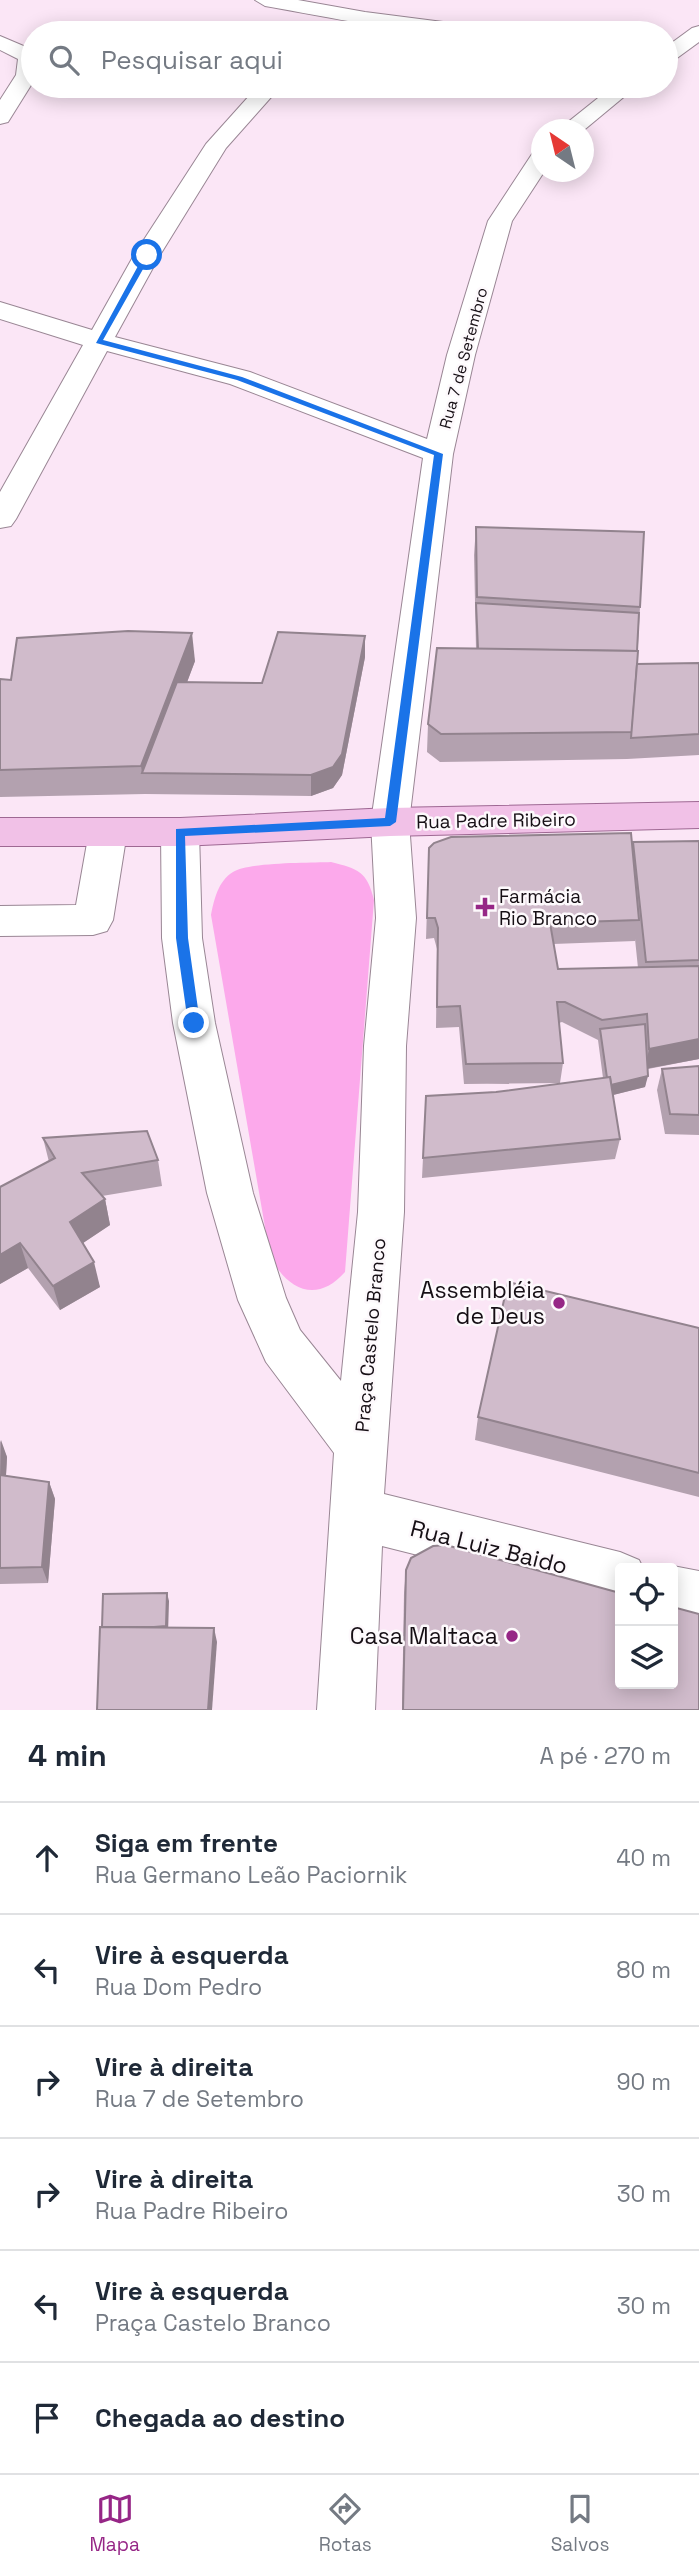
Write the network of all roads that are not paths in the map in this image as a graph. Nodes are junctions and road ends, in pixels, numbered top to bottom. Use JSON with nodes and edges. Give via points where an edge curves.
{"nodes":[{"id":1,"x":265,"y":0,"type":"edge"},
{"id":2,"x":399,"y":0,"type":"edge"},
{"id":3,"x":365,"y":18,"type":"junction"},
{"id":4,"x":360,"y":21,"type":"edge"},
{"id":5,"x":388,"y":21,"type":"edge"},
{"id":6,"x":699,"y":32,"type":"edge"},
{"id":7,"x":0,"y":42,"type":"edge"},
{"id":8,"x":21,"y":52,"type":"edge"},
{"id":9,"x":678,"y":53,"type":"edge"},
{"id":10,"x":21,"y":84,"type":"edge"},
{"id":11,"x":260,"y":98,"type":"edge"},
{"id":12,"x":610,"y":98,"type":"edge"},
{"id":13,"x":0,"y":117,"type":"edge"},
{"id":14,"x":583,"y":119,"type":"edge"},
{"id":15,"x":531,"y":172,"type":"edge"},
{"id":16,"x":0,"y":310,"type":"edge"},
{"id":17,"x":99,"y":341,"type":"junction"},
{"id":18,"x":438,"y":454,"type":"junction"},
{"id":19,"x":0,"y":518,"type":"edge"},
{"id":20,"x":699,"y":815,"type":"edge"},
{"id":21,"x":390,"y":822,"type":"junction"},
{"id":22,"x":0,"y":832,"type":"edge"},
{"id":23,"x":108,"y":832,"type":"junction"},
{"id":24,"x":180,"y":832,"type":"junction"},
{"id":25,"x":0,"y":921,"type":"edge"},
{"id":26,"x":360,"y":1446,"type":"junction"},
{"id":27,"x":358,"y":1514,"type":"junction"},
{"id":28,"x":615,"y":1579,"type":"edge"},
{"id":29,"x":678,"y":1593,"type":"edge"},
{"id":30,"x":699,"y":1599,"type":"edge"},
{"id":31,"x":346,"y":1710,"type":"edge"}],
"edges":[{"from":1,"to":3,"type":"street"},
{"from":2,"to":3,"type":"street"},
{"from":3,"to":4,"type":"street"},
{"from":3,"to":5,"type":"street"},
{"from":6,"to":9,"type":"street"},
{"from":7,"to":8,"type":"street"},
{"from":10,"to":13,"type":"street"},
{"from":11,"to":17,"type":"street","via":[[217,144]]},
{"from":12,"to":14,"type":"street"},
{"from":15,"to":18,"type":"street","name":"Rua 7 de Setembro","via":[[500,221]]},
{"from":16,"to":17,"type":"street"},
{"from":17,"to":18,"type":"street","via":[[240,378]]},
{"from":17,"to":19,"type":"street"},
{"from":18,"to":21,"type":"street","name":"Rua 7 de Setembro"},
{"from":20,"to":21,"type":"main road","name":"Rua Padre Ribeiro"},
{"from":21,"to":24,"type":"main road","name":"Rua Padre Ribeiro"},
{"from":21,"to":26,"type":"street","name":"Praça Castelo Branco","via":[[396,918],[385,1046],[381,1212]]},
{"from":22,"to":23,"type":"main road","name":"Rua Padre Ribeiro"},
{"from":23,"to":24,"type":"main road","name":"Rua Padre Ribeiro"},
{"from":23,"to":25,"type":"street","via":[[93,920]]},
{"from":24,"to":26,"type":"street","name":"Praça Castelo Branco","via":[[182,938],[194,1023],[233,1205],[262,1300],[283,1346]]},
{"from":26,"to":27,"type":"street"},
{"from":27,"to":28,"type":"street","name":"Rua Luiz Baido"},
{"from":27,"to":31,"type":"street"},
{"from":29,"to":30,"type":"street"}]}
